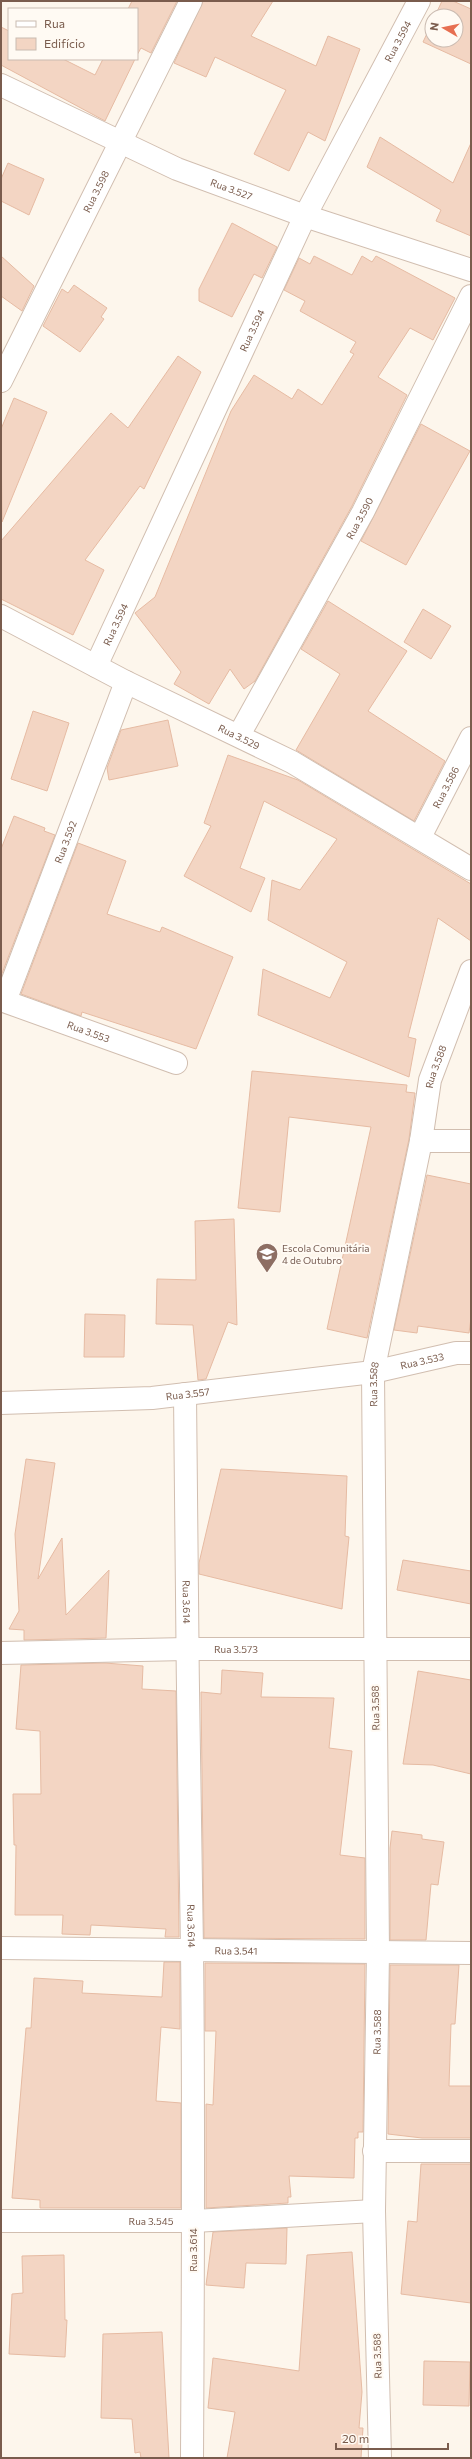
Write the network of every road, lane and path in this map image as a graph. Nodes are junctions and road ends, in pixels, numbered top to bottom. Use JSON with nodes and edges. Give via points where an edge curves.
{"nodes":[{"id":1,"x":191,"y":1,"type":"edge"},
{"id":2,"x":420,"y":1,"type":"edge"},
{"id":3,"x":1,"y":85,"type":"edge"},
{"id":4,"x":119,"y":142,"type":"junction"},
{"id":5,"x":305,"y":216,"type":"junction"},
{"id":6,"x":471,"y":270,"type":"edge"},
{"id":7,"x":471,"y":296,"type":"edge"},
{"id":8,"x":1,"y":381,"type":"edge"},
{"id":9,"x":1,"y":616,"type":"edge"},
{"id":10,"x":96,"y":666,"type":"junction"},
{"id":11,"x":126,"y":682,"type":"junction"},
{"id":12,"x":239,"y":735,"type":"junction"},
{"id":13,"x":471,"y":738,"type":"edge"},
{"id":14,"x":420,"y":837,"type":"junction"},
{"id":15,"x":471,"y":869,"type":"edge"},
{"id":16,"x":471,"y":971,"type":"edge"},
{"id":17,"x":3,"y":1001,"type":"edge"},
{"id":18,"x":176,"y":1063,"type":"dead end"},
{"id":19,"x":421,"y":1141,"type":"junction"},
{"id":20,"x":471,"y":1141,"type":"edge"},
{"id":21,"x":471,"y":1353,"type":"edge"},
{"id":22,"x":373,"y":1372,"type":"junction"},
{"id":23,"x":185,"y":1394,"type":"junction"},
{"id":24,"x":1,"y":1403,"type":"edge"},
{"id":25,"x":186,"y":1649,"type":"junction"},
{"id":26,"x":374,"y":1649,"type":"junction"},
{"id":27,"x":471,"y":1649,"type":"edge"},
{"id":28,"x":1,"y":1653,"type":"edge"},
{"id":29,"x":1,"y":1948,"type":"edge"},
{"id":30,"x":192,"y":1951,"type":"junction"},
{"id":31,"x":378,"y":1952,"type":"junction"},
{"id":32,"x":471,"y":1953,"type":"edge"},
{"id":33,"x":374,"y":2151,"type":"junction"},
{"id":34,"x":471,"y":2151,"type":"edge"},
{"id":35,"x":374,"y":2211,"type":"junction"},
{"id":36,"x":1,"y":2221,"type":"edge"},
{"id":37,"x":194,"y":2221,"type":"junction"},
{"id":38,"x":192,"y":2458,"type":"edge"},
{"id":39,"x":380,"y":2458,"type":"edge"}],
"edges":[{"from":1,"to":4,"type":"street","name":"Rua 3.598"},
{"from":2,"to":5,"type":"street","name":"Rua 3.594"},
{"from":3,"to":4,"type":"street","name":"Rua 3.527"},
{"from":4,"to":5,"type":"street","name":"Rua 3.527","via":[[177,168]]},
{"from":4,"to":8,"type":"street","name":"Rua 3.598"},
{"from":5,"to":6,"type":"street","name":"Rua 3.527"},
{"from":5,"to":10,"type":"street","name":"Rua 3.594"},
{"from":7,"to":12,"type":"street","name":"Rua 3.590","via":[[363,512]]},
{"from":9,"to":10,"type":"street","name":"Rua 3.529"},
{"from":10,"to":11,"type":"street","name":"Rua 3.529"},
{"from":11,"to":12,"type":"street","name":"Rua 3.529"},
{"from":11,"to":17,"type":"street","name":"Rua 3.592"},
{"from":12,"to":14,"type":"street","name":"Rua 3.529","via":[[292,762],[332,788]]},
{"from":13,"to":14,"type":"street","name":"Rua 3.586"},
{"from":14,"to":15,"type":"street","name":"Rua 3.529"},
{"from":16,"to":19,"type":"street","name":"Rua 3.588","via":[[430,1080]]},
{"from":17,"to":18,"type":"street","name":"Rua 3.553"},
{"from":19,"to":20,"type":"street"},
{"from":19,"to":22,"type":"street","name":"Rua 3.588"},
{"from":21,"to":22,"type":"street","name":"Rua 3.533","via":[[456,1353]]},
{"from":22,"to":23,"type":"street","name":"Rua 3.557"},
{"from":22,"to":26,"type":"street","name":"Rua 3.588"},
{"from":23,"to":24,"type":"street","name":"Rua 3.557","via":[[152,1398]]},
{"from":23,"to":25,"type":"street","name":"Rua 3.614"},
{"from":25,"to":26,"type":"street","name":"Rua 3.573"},
{"from":25,"to":28,"type":"street","name":"Rua 3.573"},
{"from":25,"to":30,"type":"street","name":"Rua 3.614"},
{"from":26,"to":27,"type":"street","name":"Rua 3.573"},
{"from":26,"to":31,"type":"street","name":"Rua 3.588"},
{"from":29,"to":30,"type":"street","name":"Rua 3.541"},
{"from":30,"to":31,"type":"street","name":"Rua 3.541"},
{"from":30,"to":37,"type":"street","name":"Rua 3.614"},
{"from":31,"to":32,"type":"street","name":"Rua 3.541"},
{"from":31,"to":33,"type":"street","name":"Rua 3.588"},
{"from":33,"to":34,"type":"street"},
{"from":33,"to":35,"type":"street","name":"Rua 3.588"},
{"from":35,"to":37,"type":"street","name":"Rua 3.545"},
{"from":35,"to":39,"type":"street","name":"Rua 3.588"},
{"from":36,"to":37,"type":"street","name":"Rua 3.545"},
{"from":37,"to":38,"type":"street","name":"Rua 3.614"}]}
